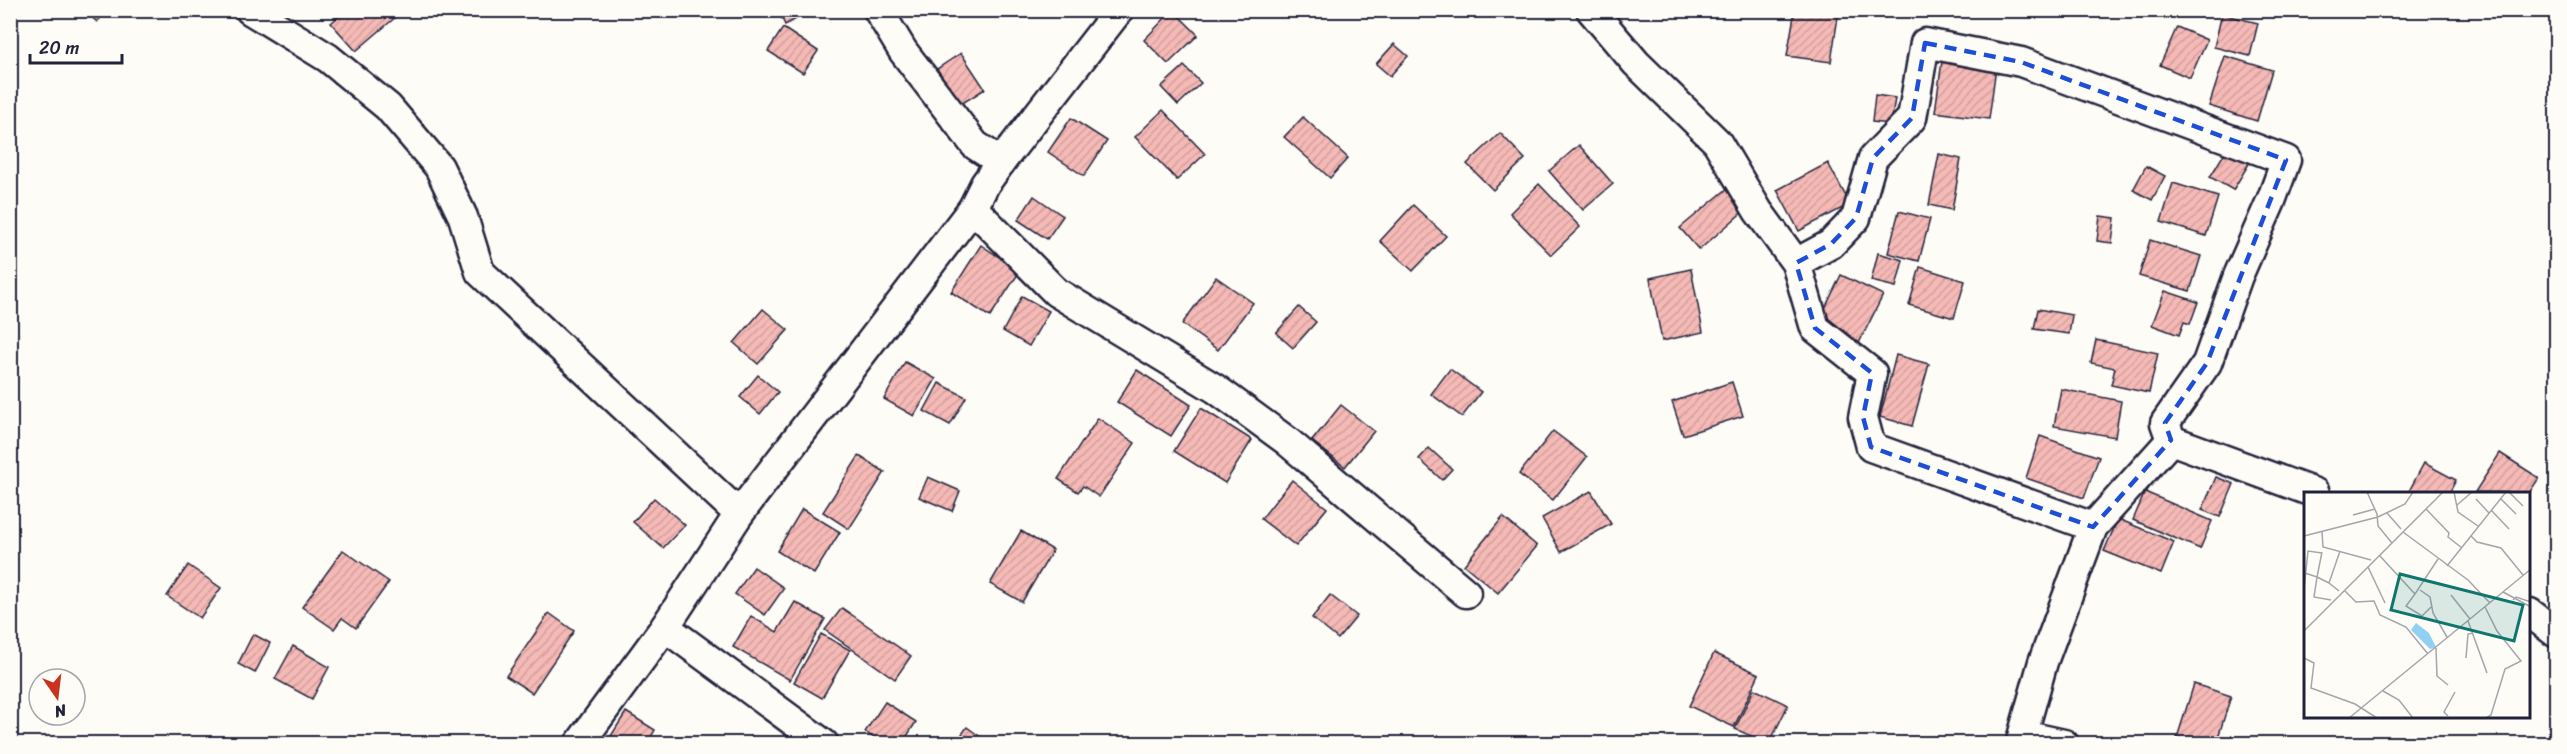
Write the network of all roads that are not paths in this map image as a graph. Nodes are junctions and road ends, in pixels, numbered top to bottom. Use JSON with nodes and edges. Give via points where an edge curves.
{"nodes":[{"id":1,"x":250,"y":10,"type":"edge"},
{"id":2,"x":878,"y":10,"type":"edge"},
{"id":3,"x":1119,"y":10,"type":"edge"},
{"id":4,"x":1590,"y":10,"type":"edge"},
{"id":5,"x":1001,"y":162,"type":"junction"},
{"id":6,"x":973,"y":208,"type":"junction"},
{"id":7,"x":1797,"y":263,"type":"junction"},
{"id":8,"x":2171,"y":440,"type":"junction"},
{"id":9,"x":2312,"y":492,"type":"edge"},
{"id":10,"x":739,"y":514,"type":"junction"},
{"id":11,"x":2093,"y":526,"type":"junction"},
{"id":12,"x":1466,"y":593,"type":"dead end"},
{"id":13,"x":2531,"y":614,"type":"edge"},
{"id":14,"x":666,"y":627,"type":"junction"},
{"id":15,"x":2556,"y":633,"type":"edge"},
{"id":16,"x":2021,"y":739,"type":"edge"},
{"id":17,"x":579,"y":744,"type":"edge"},
{"id":18,"x":824,"y":744,"type":"edge"},
{"id":19,"x":2064,"y":744,"type":"edge"}],
"edges":[{"from":1,"to":10,"type":"street","via":[[328,58],[388,107],[438,167],[463,217],[480,273]]},
{"from":2,"to":5,"type":"street","via":[[903,51],[975,145]]},
{"from":3,"to":5,"type":"street"},
{"from":4,"to":7,"type":"street","via":[[1636,63],[1718,142],[1758,211]]},
{"from":5,"to":6,"type":"street"},
{"from":6,"to":10,"type":"street"},
{"from":6,"to":12,"type":"street","via":[[1056,292],[1216,389],[1278,435]]},
{"from":7,"to":8,"type":"street","via":[[1831,243],[1856,218],[1873,158],[1912,118],[1925,43],[2021,62],[2286,160],[2207,363],[2165,423]]},
{"from":7,"to":11,"type":"street","via":[[1815,328],[1872,373],[1863,417],[1871,447]]},
{"from":8,"to":9,"type":"street"},
{"from":8,"to":11,"type":"street"},
{"from":10,"to":14,"type":"street"},
{"from":11,"to":16,"type":"street","via":[[2043,662]]},
{"from":13,"to":15,"type":"street"},
{"from":14,"to":17,"type":"street"},
{"from":14,"to":18,"type":"street"},
{"from":16,"to":19,"type":"street"}]}
